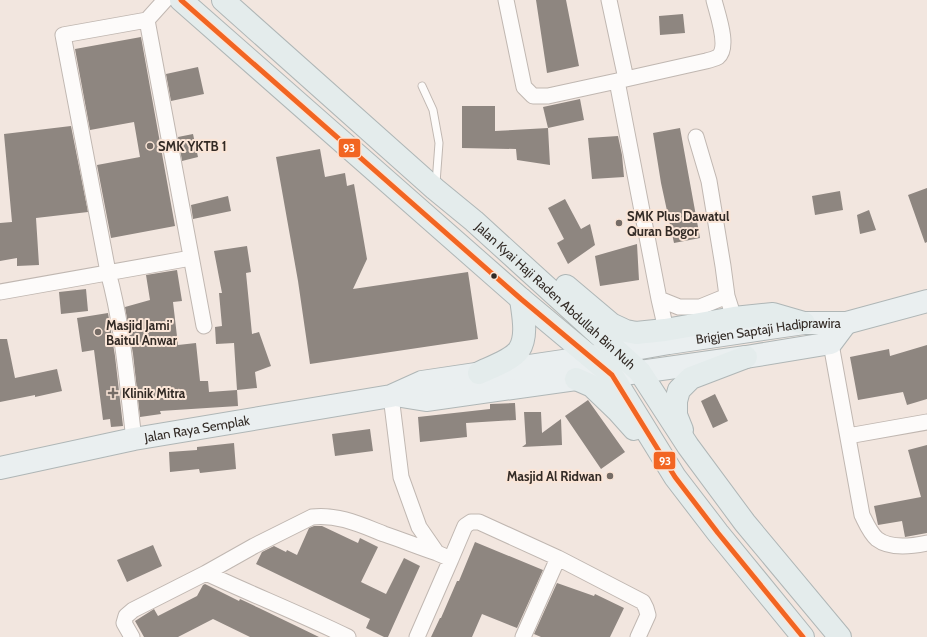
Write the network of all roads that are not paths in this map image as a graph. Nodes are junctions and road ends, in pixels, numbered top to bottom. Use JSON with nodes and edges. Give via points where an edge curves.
{"nodes":[{"id":1,"x":165,"y":0,"type":"edge"},
{"id":2,"x":182,"y":0,"type":"edge"},
{"id":3,"x":223,"y":0,"type":"edge"},
{"id":4,"x":506,"y":0,"type":"edge"},
{"id":5,"x":609,"y":0,"type":"edge"},
{"id":6,"x":714,"y":0,"type":"edge"},
{"id":7,"x":147,"y":20,"type":"junction"},
{"id":8,"x":621,"y":80,"type":"junction"},
{"id":9,"x":422,"y":86,"type":"dead end"},
{"id":10,"x":696,"y":137,"type":"dead end"},
{"id":11,"x":435,"y":189,"type":"junction"},
{"id":12,"x":474,"y":221,"type":"junction"},
{"id":13,"x":191,"y":258,"type":"junction"},
{"id":14,"x":108,"y":272,"type":"junction"},
{"id":15,"x":0,"y":292,"type":"edge"},
{"id":16,"x":727,"y":296,"type":"junction"},
{"id":17,"x":521,"y":299,"type":"junction"},
{"id":18,"x":659,"y":299,"type":"junction"},
{"id":19,"x":927,"y":301,"type":"edge"},
{"id":20,"x":734,"y":318,"type":"junction"},
{"id":21,"x":804,"y":323,"type":"junction"},
{"id":22,"x":204,"y":326,"type":"dead end"},
{"id":23,"x":835,"y":330,"type":"junction"},
{"id":24,"x":667,"y":336,"type":"junction"},
{"id":25,"x":617,"y":352,"type":"junction"},
{"id":26,"x":590,"y":357,"type":"junction"},
{"id":27,"x":746,"y":357,"type":"junction"},
{"id":28,"x":640,"y":372,"type":"junction"},
{"id":29,"x":479,"y":373,"type":"junction"},
{"id":30,"x":612,"y":375,"type":"junction"},
{"id":31,"x":576,"y":379,"type":"junction"},
{"id":32,"x":393,"y":395,"type":"junction"},
{"id":33,"x":927,"y":422,"type":"edge"},
{"id":34,"x":848,"y":436,"type":"junction"},
{"id":35,"x":134,"y":439,"type":"junction"},
{"id":36,"x":688,"y":446,"type":"junction"},
{"id":37,"x":0,"y":468,"type":"edge"},
{"id":38,"x":675,"y":477,"type":"junction"},
{"id":39,"x":927,"y":543,"type":"edge"},
{"id":40,"x":437,"y":554,"type":"junction"},
{"id":41,"x":558,"y":558,"type":"junction"},
{"id":42,"x":451,"y":559,"type":"junction"},
{"id":43,"x":206,"y":573,"type":"junction"},
{"id":44,"x":799,"y":633,"type":"edge"},
{"id":45,"x":132,"y":637,"type":"edge"},
{"id":46,"x":348,"y":637,"type":"edge"},
{"id":47,"x":417,"y":637,"type":"edge"},
{"id":48,"x":523,"y":637,"type":"edge"},
{"id":49,"x":638,"y":637,"type":"edge"},
{"id":50,"x":840,"y":637,"type":"edge"}],
"edges":[{"from":1,"to":7,"type":"street"},
{"from":2,"to":17,"type":"highway","name":"Jalan Kyai Haji Raden Abdullah Bin Nuh"},
{"from":3,"to":11,"type":"highway","name":"Jalan Kyai Haji Raden Abdullah Bin Nuh"},
{"from":4,"to":8,"type":"street","via":[[524,87],[533,96],[548,96]]},
{"from":5,"to":8,"type":"street"},
{"from":6,"to":8,"type":"street","via":[[724,42],[719,56]]},
{"from":7,"to":13,"type":"street"},
{"from":7,"to":14,"type":"street","via":[[63,34]]},
{"from":8,"to":18,"type":"street"},
{"from":9,"to":11,"type":"lane","via":[[433,110],[439,143]]},
{"from":10,"to":16,"type":"street","via":[[709,181]]},
{"from":11,"to":12,"type":"highway","name":"Jalan Kyai Haji Raden Abdullah Bin Nuh"},
{"from":12,"to":24,"type":"highway","via":[[518,247],[611,324],[626,331]]},
{"from":12,"to":25,"type":"highway","name":"Jalan Kyai Haji Raden Abdullah Bin Nuh"},
{"from":13,"to":14,"type":"street"},
{"from":13,"to":22,"type":"street"},
{"from":14,"to":15,"type":"street"},
{"from":14,"to":35,"type":"street","via":[[122,339]]},
{"from":16,"to":18,"type":"street","via":[[700,307],[679,307]]},
{"from":16,"to":20,"type":"street"},
{"from":17,"to":26,"type":"highway","name":"Jalan Kyai Haji Raden Abdullah Bin Nuh"},
{"from":17,"to":29,"type":"highway","via":[[524,336],[518,350],[509,358]]},
{"from":18,"to":24,"type":"street"},
{"from":19,"to":23,"type":"main road"},
{"from":20,"to":21,"type":"highway","via":[[773,314]]},
{"from":20,"to":24,"type":"highway"},
{"from":21,"to":23,"type":"main road","name":"Brigjen Saptaji Hadiprawira"},
{"from":21,"to":24,"type":"main road","name":"Brigjen Saptaji Hadiprawira"},
{"from":23,"to":27,"type":"main road","name":"Brigjen Saptaji Hadiprawira"},
{"from":23,"to":34,"type":"street"},
{"from":24,"to":25,"type":"main road","name":"Brigjen Saptaji Hadiprawira"},
{"from":25,"to":26,"type":"main road","name":"Jalan Raya Semplak"},
{"from":25,"to":28,"type":"highway","name":"Jalan Kyai Haji Raden Abdullah Bin Nuh"},
{"from":26,"to":29,"type":"main road","name":"Jalan Raya Semplak"},
{"from":26,"to":30,"type":"highway","name":"Jalan Kyai Haji Raden Abdullah Bin Nuh"},
{"from":27,"to":28,"type":"main road","name":"Brigjen Saptaji Hadiprawira"},
{"from":27,"to":36,"type":"highway","via":[[691,378],[679,390],[676,414]]},
{"from":28,"to":30,"type":"main road","name":"Jalan Raya Semplak"},
{"from":28,"to":36,"type":"highway","name":"Jalan Kyai Haji Raden Abdullah Bin Nuh"},
{"from":29,"to":32,"type":"main road","name":"Jalan Raya Semplak","via":[[422,382]]},
{"from":30,"to":31,"type":"main road","name":"Jalan Raya Semplak"},
{"from":30,"to":38,"type":"highway","name":"Jalan Kyai Haji Raden Abdullah Bin Nuh"},
{"from":31,"to":32,"type":"main road","name":"Jalan Raya Semplak","via":[[426,400]]},
{"from":31,"to":38,"type":"highway","via":[[592,386],[617,410]]},
{"from":32,"to":35,"type":"main road","name":"Jalan Raya Semplak"},
{"from":32,"to":40,"type":"street","via":[[401,477],[419,528]]},
{"from":33,"to":34,"type":"street"},
{"from":34,"to":39,"type":"street","via":[[862,515],[868,529],[878,540],[889,544],[902,546]]},
{"from":35,"to":37,"type":"main road","name":"Jalan Raya Semplak"},
{"from":36,"to":50,"type":"highway","name":"Jalan Kyai Haji Raden Abdullah Bin Nuh","via":[[745,523]]},
{"from":38,"to":44,"type":"highway","name":"Jalan Kyai Haji Raden Abdullah Bin Nuh"},
{"from":40,"to":42,"type":"street"},
{"from":40,"to":43,"type":"street","via":[[357,523],[321,516],[312,517],[267,539]]},
{"from":41,"to":42,"type":"street","via":[[479,522],[471,522],[465,526]]},
{"from":41,"to":48,"type":"street"},
{"from":41,"to":49,"type":"street","via":[[642,602],[648,615]]},
{"from":42,"to":47,"type":"street"},
{"from":43,"to":45,"type":"street","via":[[126,616],[124,623]]},
{"from":43,"to":46,"type":"street"}]}
